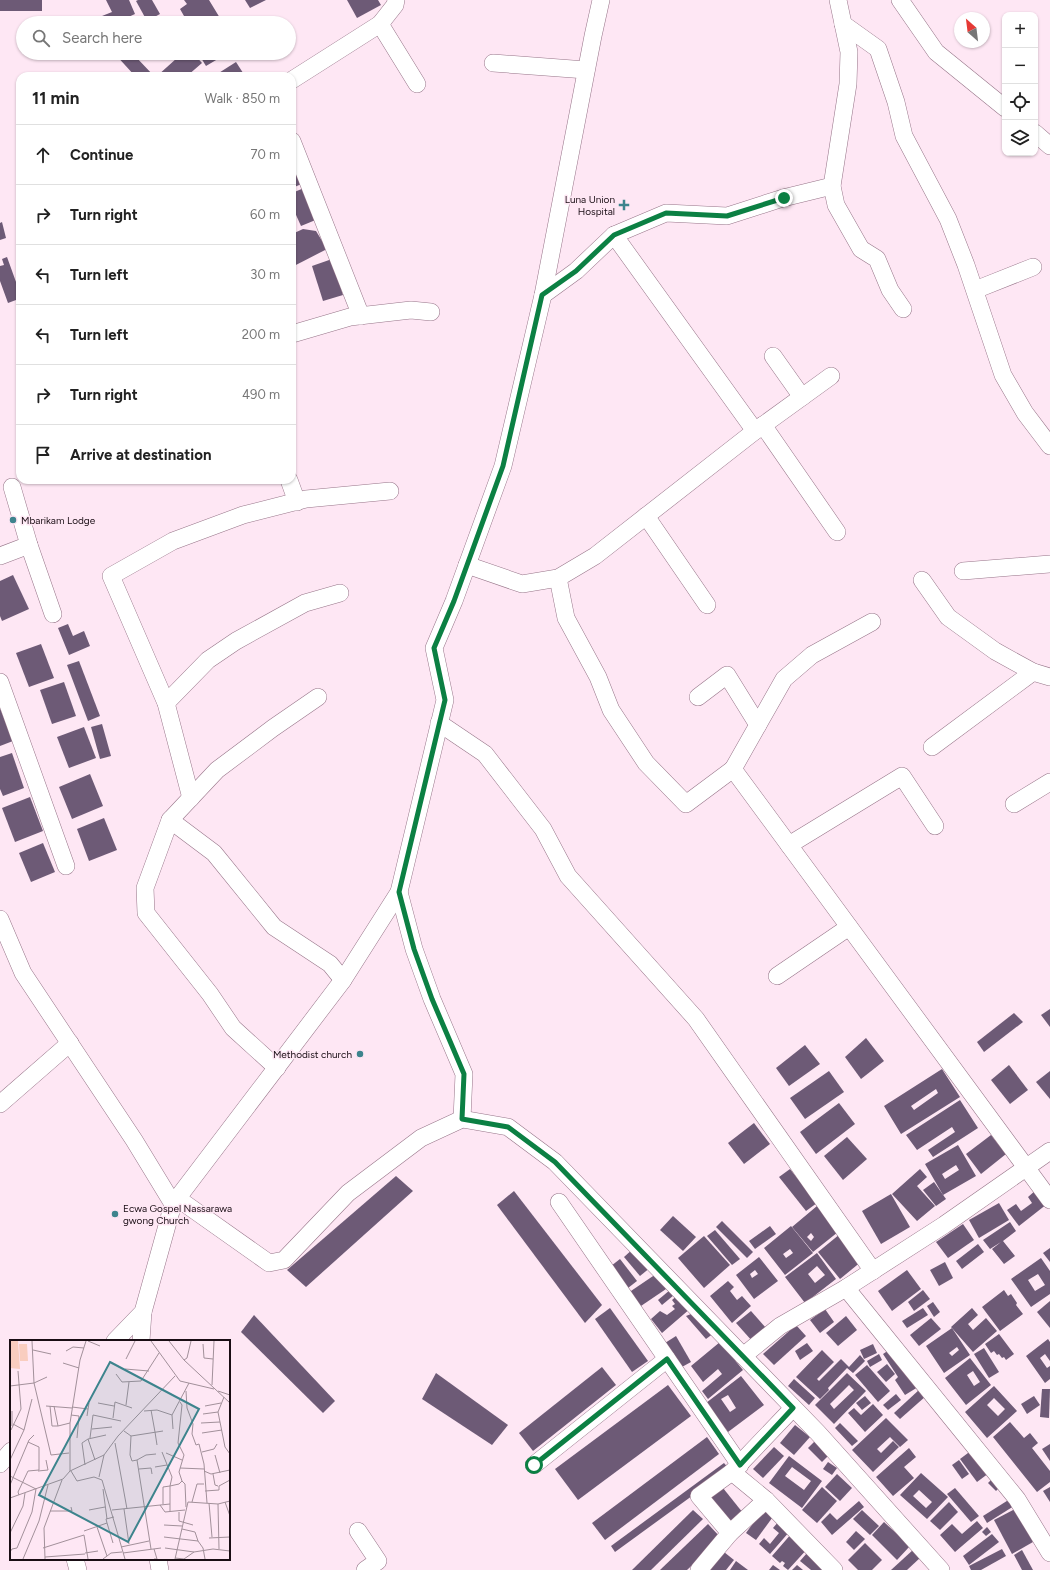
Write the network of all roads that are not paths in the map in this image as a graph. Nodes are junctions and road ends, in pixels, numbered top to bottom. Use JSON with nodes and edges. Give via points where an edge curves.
{"nodes":[{"id":1,"x":396,"y":0,"type":"edge"},
{"id":2,"x":601,"y":0,"type":"edge"},
{"id":3,"x":838,"y":0,"type":"edge"},
{"id":4,"x":900,"y":0,"type":"edge"},
{"id":5,"x":380,"y":24,"type":"junction"},
{"id":6,"x":843,"y":24,"type":"junction"},
{"id":7,"x":492,"y":63,"type":"dead end"},
{"id":8,"x":586,"y":70,"type":"junction"},
{"id":9,"x":296,"y":77,"type":"edge"},
{"id":10,"x":417,"y":84,"type":"dead end"},
{"id":11,"x":1002,"y":106,"type":"edge"},
{"id":12,"x":1038,"y":136,"type":"edge"},
{"id":13,"x":1050,"y":146,"type":"edge"},
{"id":14,"x":296,"y":150,"type":"edge"},
{"id":15,"x":832,"y":186,"type":"junction"},
{"id":16,"x":614,"y":235,"type":"junction"},
{"id":17,"x":1033,"y":267,"type":"dead end"},
{"id":18,"x":975,"y":290,"type":"junction"},
{"id":19,"x":542,"y":295,"type":"junction"},
{"id":20,"x":903,"y":309,"type":"dead end"},
{"id":21,"x":431,"y":312,"type":"dead end"},
{"id":22,"x":361,"y":316,"type":"junction"},
{"id":23,"x":296,"y":333,"type":"edge"},
{"id":24,"x":773,"y":356,"type":"dead end"},
{"id":25,"x":831,"y":376,"type":"dead end"},
{"id":26,"x":802,"y":396,"type":"junction"},
{"id":27,"x":759,"y":428,"type":"junction"},
{"id":28,"x":1050,"y":446,"type":"edge"},
{"id":29,"x":290,"y":484,"type":"edge"},
{"id":30,"x":12,"y":487,"type":"dead end"},
{"id":31,"x":390,"y":491,"type":"dead end"},
{"id":32,"x":297,"y":502,"type":"junction"},
{"id":33,"x":646,"y":516,"type":"junction"},
{"id":34,"x":837,"y":532,"type":"dead end"},
{"id":35,"x":29,"y":545,"type":"junction"},
{"id":36,"x":0,"y":556,"type":"edge"},
{"id":37,"x":1050,"y":564,"type":"edge"},
{"id":38,"x":467,"y":565,"type":"junction"},
{"id":39,"x":963,"y":570,"type":"dead end"},
{"id":40,"x":558,"y":578,"type":"junction"},
{"id":41,"x":922,"y":580,"type":"dead end"},
{"id":42,"x":340,"y":593,"type":"dead end"},
{"id":43,"x":707,"y":605,"type":"dead end"},
{"id":44,"x":53,"y":614,"type":"dead end"},
{"id":45,"x":872,"y":622,"type":"dead end"},
{"id":46,"x":1033,"y":672,"type":"junction"},
{"id":47,"x":1050,"y":677,"type":"edge"},
{"id":48,"x":0,"y":682,"type":"edge"},
{"id":49,"x":318,"y":697,"type":"dead end"},
{"id":50,"x":698,"y":697,"type":"dead end"},
{"id":51,"x":166,"y":703,"type":"junction"},
{"id":52,"x":439,"y":723,"type":"junction"},
{"id":53,"x":758,"y":725,"type":"junction"},
{"id":54,"x":932,"y":746,"type":"dead end"},
{"id":55,"x":733,"y":769,"type":"junction"},
{"id":56,"x":1050,"y":782,"type":"edge"},
{"id":57,"x":191,"y":798,"type":"junction"},
{"id":58,"x":1014,"y":804,"type":"dead end"},
{"id":59,"x":170,"y":820,"type":"junction"},
{"id":60,"x":935,"y":826,"type":"dead end"},
{"id":61,"x":790,"y":845,"type":"junction"},
{"id":62,"x":66,"y":866,"type":"dead end"},
{"id":63,"x":399,"y":892,"type":"junction"},
{"id":64,"x":0,"y":919,"type":"edge"},
{"id":65,"x":849,"y":927,"type":"junction"},
{"id":66,"x":777,"y":976,"type":"dead end"},
{"id":67,"x":343,"y":980,"type":"junction"},
{"id":68,"x":70,"y":1043,"type":"junction"},
{"id":69,"x":277,"y":1068,"type":"junction"},
{"id":70,"x":0,"y":1104,"type":"edge"},
{"id":71,"x":462,"y":1119,"type":"junction"},
{"id":72,"x":1050,"y":1151,"type":"edge"},
{"id":73,"x":1026,"y":1168,"type":"junction"},
{"id":74,"x":1050,"y":1200,"type":"edge"},
{"id":75,"x":175,"y":1201,"type":"junction"},
{"id":76,"x":559,"y":1202,"type":"dead end"},
{"id":77,"x":872,"y":1271,"type":"junction"},
{"id":78,"x":846,"y":1288,"type":"junction"},
{"id":79,"x":143,"y":1312,"type":"junction"},
{"id":80,"x":116,"y":1340,"type":"edge"},
{"id":81,"x":141,"y":1340,"type":"edge"},
{"id":82,"x":743,"y":1356,"type":"junction"},
{"id":83,"x":667,"y":1359,"type":"junction"},
{"id":84,"x":793,"y":1408,"type":"junction"},
{"id":85,"x":10,"y":1452,"type":"edge"},
{"id":86,"x":0,"y":1464,"type":"edge"},
{"id":87,"x":534,"y":1465,"type":"dead end"},
{"id":88,"x":736,"y":1469,"type":"junction"},
{"id":89,"x":766,"y":1500,"type":"junction"},
{"id":90,"x":358,"y":1530,"type":"dead end"},
{"id":91,"x":730,"y":1532,"type":"junction"},
{"id":92,"x":1050,"y":1553,"type":"edge"},
{"id":93,"x":75,"y":1560,"type":"edge"},
{"id":94,"x":158,"y":1560,"type":"edge"},
{"id":95,"x":78,"y":1570,"type":"edge"},
{"id":96,"x":160,"y":1570,"type":"edge"},
{"id":97,"x":364,"y":1570,"type":"edge"},
{"id":98,"x":699,"y":1570,"type":"edge"},
{"id":99,"x":834,"y":1570,"type":"edge"},
{"id":100,"x":941,"y":1570,"type":"edge"}],
"edges":[{"from":1,"to":5,"type":"street"},
{"from":2,"to":8,"type":"street"},
{"from":3,"to":6,"type":"street"},
{"from":4,"to":11,"type":"street","via":[[936,52]]},
{"from":5,"to":9,"type":"street"},
{"from":5,"to":10,"type":"street"},
{"from":6,"to":15,"type":"street","via":[[849,52],[848,84]]},
{"from":6,"to":18,"type":"street","via":[[878,49],[896,102],[904,136],[948,219]]},
{"from":7,"to":8,"type":"street"},
{"from":8,"to":19,"type":"street"},
{"from":12,"to":13,"type":"street"},
{"from":14,"to":22,"type":"street"},
{"from":15,"to":16,"type":"street","via":[[727,216],[666,213]]},
{"from":15,"to":20,"type":"street","via":[[836,205],[861,249],[877,259],[890,290]]},
{"from":16,"to":19,"type":"street","via":[[576,271]]},
{"from":16,"to":27,"type":"street"},
{"from":17,"to":18,"type":"street"},
{"from":18,"to":28,"type":"street","via":[[1003,375],[1025,413]]},
{"from":19,"to":38,"type":"street","via":[[503,466]]},
{"from":21,"to":22,"type":"street","via":[[412,310]]},
{"from":22,"to":23,"type":"street"},
{"from":24,"to":26,"type":"street"},
{"from":25,"to":26,"type":"street"},
{"from":26,"to":27,"type":"street"},
{"from":27,"to":33,"type":"street"},
{"from":27,"to":34,"type":"street"},
{"from":29,"to":32,"type":"street"},
{"from":30,"to":35,"type":"street"},
{"from":31,"to":32,"type":"street"},
{"from":32,"to":51,"type":"street","via":[[243,515],[173,542],[111,576]]},
{"from":33,"to":40,"type":"street","via":[[595,556]]},
{"from":33,"to":43,"type":"street"},
{"from":35,"to":36,"type":"street"},
{"from":35,"to":44,"type":"street"},
{"from":37,"to":39,"type":"street"},
{"from":38,"to":40,"type":"street","via":[[522,584]]},
{"from":38,"to":52,"type":"street","via":[[434,648],[445,700]]},
{"from":40,"to":55,"type":"street","via":[[566,618],[598,677],[611,710],[646,763],[686,804]]},
{"from":41,"to":46,"type":"street","via":[[948,616],[995,651]]},
{"from":42,"to":51,"type":"street","via":[[305,603],[236,641],[208,660]]},
{"from":45,"to":53,"type":"street","via":[[812,655],[784,679]]},
{"from":46,"to":47,"type":"street"},
{"from":46,"to":54,"type":"street"},
{"from":48,"to":62,"type":"street"},
{"from":49,"to":57,"type":"street","via":[[217,770]]},
{"from":50,"to":53,"type":"street","via":[[727,675]]},
{"from":51,"to":57,"type":"street"},
{"from":52,"to":63,"type":"street"},
{"from":52,"to":77,"type":"street","via":[[486,754],[543,829],[568,876],[696,1019]]},
{"from":53,"to":55,"type":"street"},
{"from":55,"to":61,"type":"street"},
{"from":56,"to":58,"type":"street"},
{"from":57,"to":59,"type":"street"},
{"from":59,"to":67,"type":"street","via":[[214,853],[274,927],[330,964]]},
{"from":59,"to":69,"type":"street","via":[[145,888],[146,914],[210,994],[233,1028]]},
{"from":60,"to":61,"type":"street","via":[[902,776]]},
{"from":61,"to":65,"type":"street"},
{"from":63,"to":67,"type":"street"},
{"from":63,"to":71,"type":"street","via":[[414,949],[429,992],[464,1074]]},
{"from":64,"to":68,"type":"street","via":[[23,973]]},
{"from":65,"to":66,"type":"street"},
{"from":65,"to":73,"type":"street"},
{"from":67,"to":69,"type":"street"},
{"from":68,"to":70,"type":"street"},
{"from":68,"to":75,"type":"street"},
{"from":69,"to":75,"type":"street"},
{"from":71,"to":75,"type":"street","via":[[421,1138],[348,1192],[284,1260],[269,1263]]},
{"from":71,"to":82,"type":"street","via":[[508,1127],[555,1162]]},
{"from":72,"to":73,"type":"street"},
{"from":73,"to":74,"type":"street"},
{"from":73,"to":77,"type":"street"},
{"from":75,"to":79,"type":"street"},
{"from":76,"to":83,"type":"street"},
{"from":77,"to":78,"type":"street"},
{"from":78,"to":82,"type":"street","via":[[780,1326]]},
{"from":78,"to":92,"type":"street","via":[[1017,1499]]},
{"from":79,"to":80,"type":"street"},
{"from":79,"to":81,"type":"street"},
{"from":82,"to":84,"type":"street"},
{"from":83,"to":87,"type":"street"},
{"from":83,"to":88,"type":"street"},
{"from":84,"to":88,"type":"street"},
{"from":84,"to":100,"type":"street"},
{"from":85,"to":86,"type":"street"},
{"from":88,"to":89,"type":"street"},
{"from":88,"to":91,"type":"street","via":[[699,1496]]},
{"from":89,"to":91,"type":"street"},
{"from":89,"to":99,"type":"street"},
{"from":90,"to":97,"type":"street","via":[[378,1561]]},
{"from":91,"to":98,"type":"street"},
{"from":93,"to":95,"type":"street"},
{"from":94,"to":96,"type":"street"}]}
